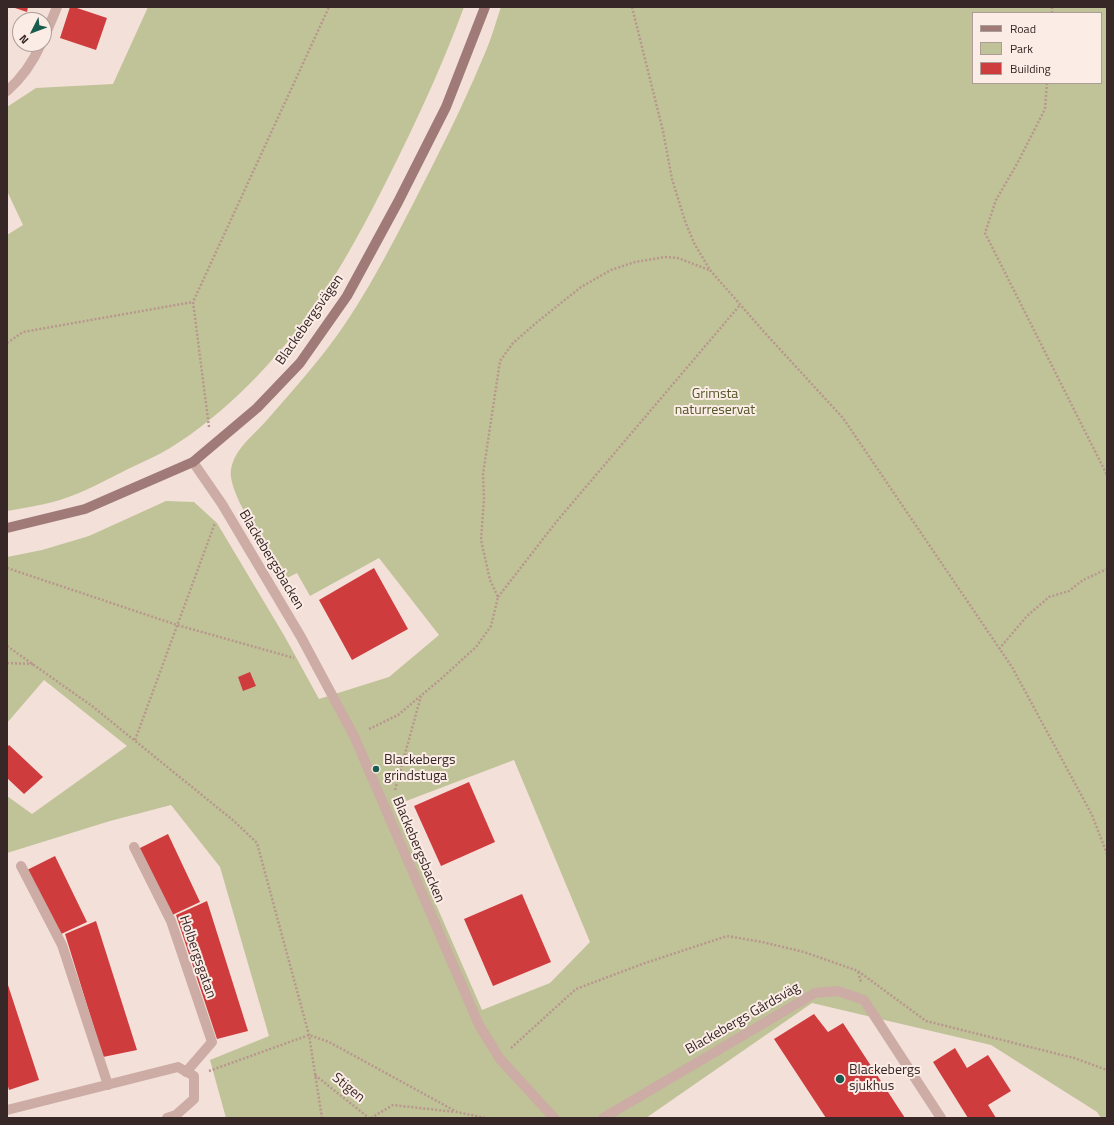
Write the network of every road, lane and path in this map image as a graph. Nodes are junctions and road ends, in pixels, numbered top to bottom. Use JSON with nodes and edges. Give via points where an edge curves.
{"nodes":[{"id":1,"x":57,"y":7,"type":"edge"},
{"id":2,"x":329,"y":7,"type":"edge"},
{"id":3,"x":485,"y":7,"type":"edge"},
{"id":4,"x":632,"y":7,"type":"edge"},
{"id":5,"x":52,"y":19,"type":"edge"},
{"id":6,"x":38,"y":52,"type":"edge"},
{"id":7,"x":1047,"y":84,"type":"edge"},
{"id":8,"x":7,"y":91,"type":"edge"},
{"id":9,"x":710,"y":270,"type":"junction"},
{"id":10,"x":193,"y":302,"type":"junction"},
{"id":11,"x":740,"y":305,"type":"junction"},
{"id":12,"x":7,"y":343,"type":"edge"},
{"id":13,"x":214,"y":424,"type":"dead end"},
{"id":14,"x":209,"y":428,"type":"junction"},
{"id":15,"x":203,"y":432,"type":"dead end"},
{"id":16,"x":193,"y":462,"type":"junction"},
{"id":17,"x":1107,"y":475,"type":"edge"},
{"id":18,"x":222,"y":504,"type":"junction"},
{"id":19,"x":7,"y":528,"type":"edge"},
{"id":20,"x":7,"y":568,"type":"edge"},
{"id":21,"x":1107,"y":569,"type":"edge"},
{"id":22,"x":498,"y":597,"type":"junction"},
{"id":23,"x":177,"y":625,"type":"junction"},
{"id":24,"x":7,"y":646,"type":"edge"},
{"id":25,"x":999,"y":649,"type":"junction"},
{"id":26,"x":7,"y":663,"type":"edge"},
{"id":27,"x":33,"y":664,"type":"junction"},
{"id":28,"x":315,"y":665,"type":"junction"},
{"id":29,"x":422,"y":695,"type":"junction"},
{"id":30,"x":354,"y":736,"type":"junction"},
{"id":31,"x":135,"y":740,"type":"junction"},
{"id":32,"x":388,"y":815,"type":"junction"},
{"id":33,"x":134,"y":847,"type":"dead end"},
{"id":34,"x":1107,"y":854,"type":"edge"},
{"id":35,"x":21,"y":866,"type":"dead end"},
{"id":36,"x":309,"y":1035,"type":"junction"},
{"id":37,"x":500,"y":1058,"type":"junction"},
{"id":38,"x":1107,"y":1070,"type":"edge"},
{"id":39,"x":190,"y":1074,"type":"junction"},
{"id":40,"x":315,"y":1074,"type":"junction"},
{"id":41,"x":108,"y":1085,"type":"junction"},
{"id":42,"x":7,"y":1109,"type":"edge"},
{"id":43,"x":457,"y":1112,"type":"junction"},
{"id":44,"x":167,"y":1118,"type":"edge"},
{"id":45,"x":322,"y":1118,"type":"edge"},
{"id":46,"x":370,"y":1118,"type":"edge"},
{"id":47,"x":485,"y":1118,"type":"edge"},
{"id":48,"x":554,"y":1118,"type":"edge"},
{"id":49,"x":603,"y":1118,"type":"edge"},
{"id":50,"x":941,"y":1118,"type":"edge"}],
"edges":[{"from":1,"to":5,"type":"street"},
{"from":2,"to":10,"type":"path"},
{"from":3,"to":16,"type":"street","name":"Blackebergsvägen","via":[[446,107],[347,296],[300,363],[257,408]]},
{"from":4,"to":9,"type":"path","via":[[674,186],[694,243]]},
{"from":6,"to":8,"type":"street","via":[[34,60]]},
{"from":7,"to":17,"type":"path","via":[[1045,109],[996,200],[985,232]]},
{"from":9,"to":11,"type":"path"},
{"from":9,"to":22,"type":"path","via":[[678,258],[665,257],[635,262],[611,270],[581,287],[536,323],[512,343],[500,361],[483,474],[481,540],[490,580]]},
{"from":10,"to":12,"type":"path","via":[[22,332]]},
{"from":10,"to":14,"type":"path"},
{"from":11,"to":22,"type":"path","via":[[557,522]]},
{"from":11,"to":25,"type":"path","via":[[843,418]]},
{"from":13,"to":14,"type":"path"},
{"from":14,"to":15,"type":"path"},
{"from":16,"to":18,"type":"street","name":"Blackebergsbacken"},
{"from":16,"to":19,"type":"street","name":"Blackebergsvägen","via":[[85,510]]},
{"from":18,"to":23,"type":"path"},
{"from":18,"to":28,"type":"street","name":"Blackebergsbacken"},
{"from":20,"to":23,"type":"path"},
{"from":21,"to":25,"type":"path","via":[[1083,580],[1069,591],[1048,597],[1027,616]]},
{"from":22,"to":29,"type":"path","via":[[491,626],[476,647]]},
{"from":23,"to":28,"type":"path"},
{"from":23,"to":31,"type":"path"},
{"from":24,"to":27,"type":"path"},
{"from":25,"to":34,"type":"path","via":[[1012,667],[1092,815]]},
{"from":26,"to":27,"type":"path"},
{"from":27,"to":31,"type":"path"},
{"from":28,"to":30,"type":"street","name":"Blackebergsbacken"},
{"from":29,"to":30,"type":"path","via":[[398,715]]},
{"from":29,"to":32,"type":"path"},
{"from":30,"to":32,"type":"street","name":"Blackebergsbacken"},
{"from":31,"to":36,"type":"path","via":[[257,843]]},
{"from":32,"to":37,"type":"street","name":"Blackebergsbacken","via":[[479,1025]]},
{"from":33,"to":39,"type":"street","name":"Holbergsgatan","via":[[171,921],[212,1042]]},
{"from":35,"to":41,"type":"street","via":[[62,945]]},
{"from":36,"to":39,"type":"path"},
{"from":36,"to":40,"type":"path"},
{"from":36,"to":43,"type":"path","via":[[329,1042]]},
{"from":37,"to":38,"type":"path","via":[[576,989],[645,962],[727,936],[804,952],[858,971],[926,1021],[1074,1058]]},
{"from":37,"to":48,"type":"street","name":"Blackebergsbacken"},
{"from":39,"to":41,"type":"street","via":[[178,1067]]},
{"from":39,"to":44,"type":"street","via":[[194,1099],[176,1116]]},
{"from":40,"to":45,"type":"path"},
{"from":40,"to":46,"type":"path","name":"Stigen"},
{"from":41,"to":42,"type":"street"},
{"from":43,"to":46,"type":"path","via":[[393,1105]]},
{"from":43,"to":47,"type":"path"},
{"from":49,"to":50,"type":"street","name":"Blackebergs Gårdsväg","via":[[815,993],[838,991],[864,1000]]}]}
